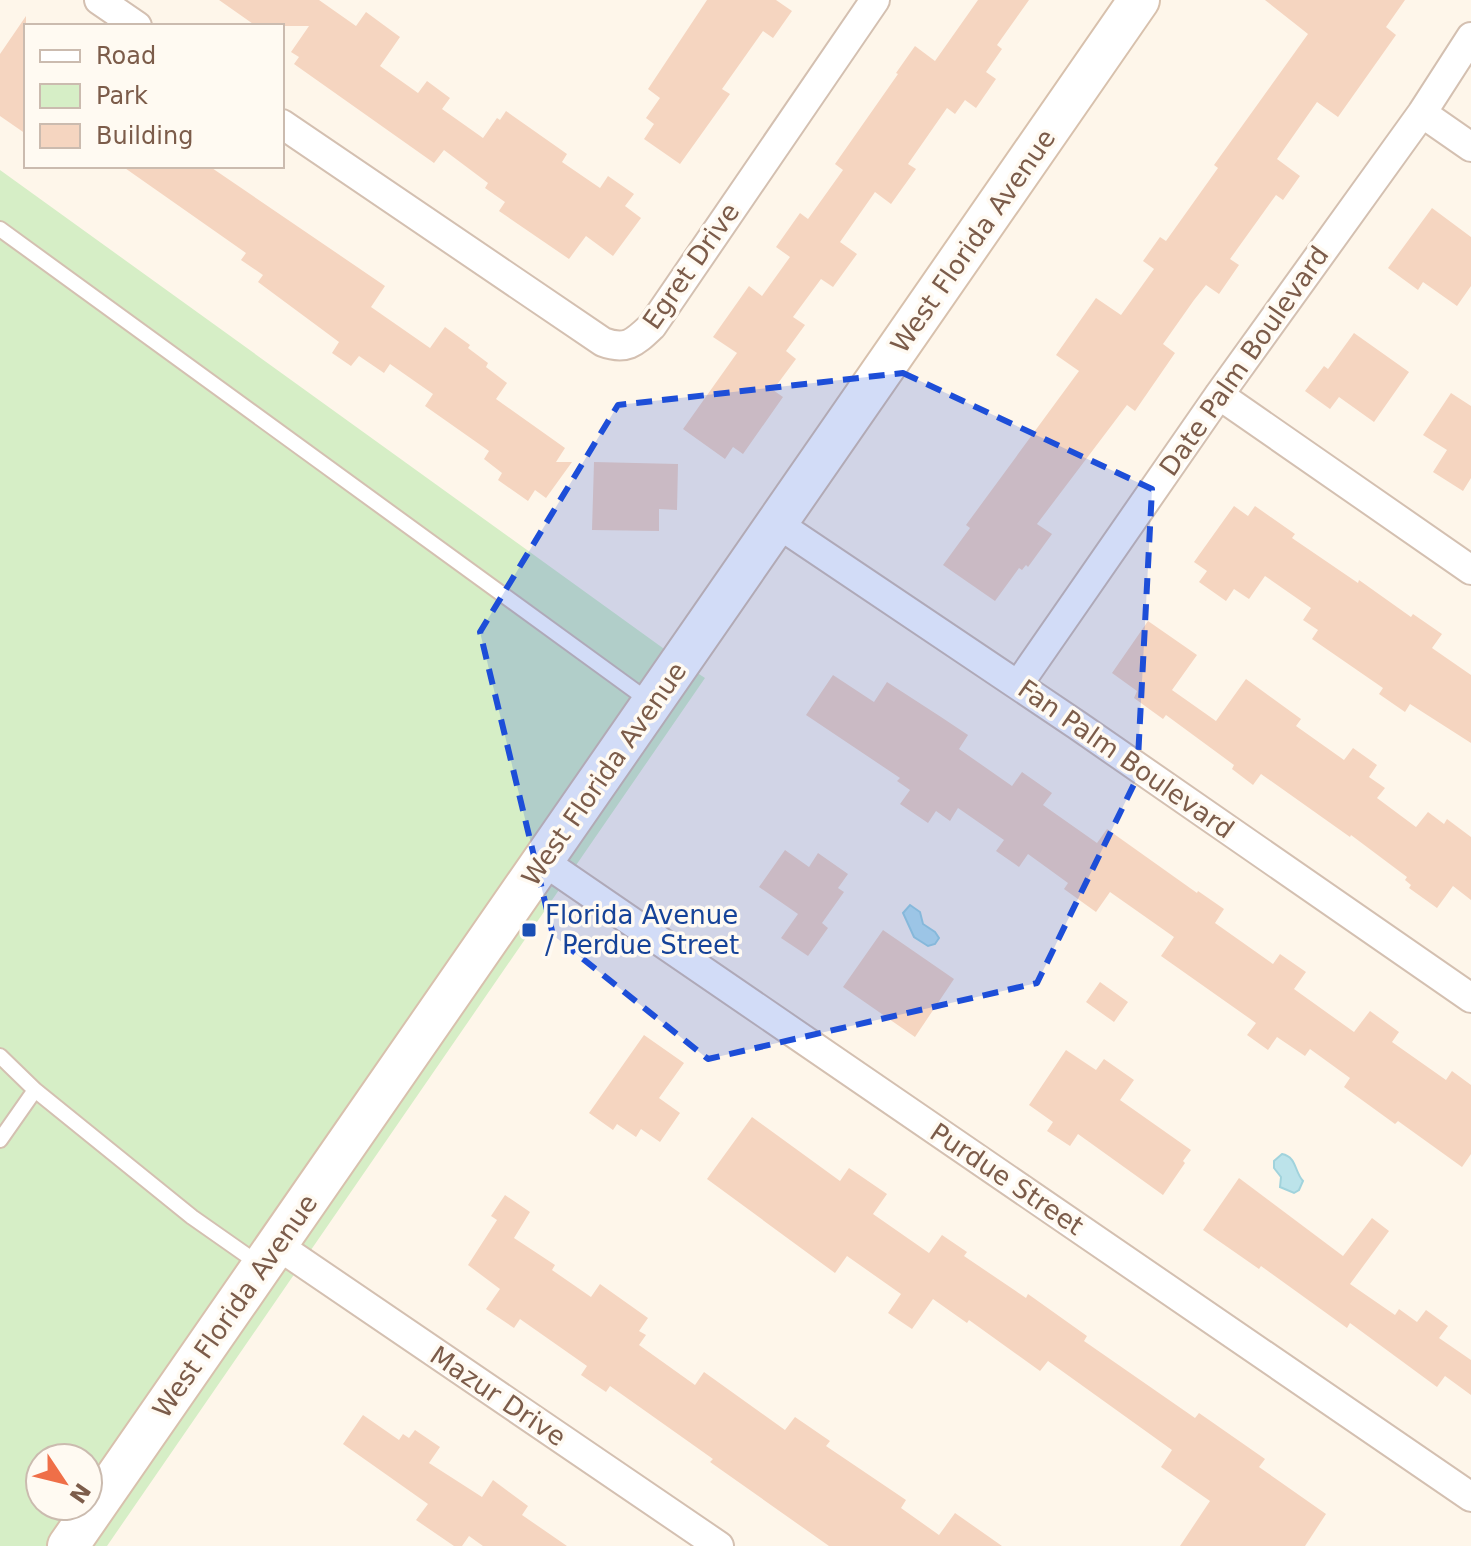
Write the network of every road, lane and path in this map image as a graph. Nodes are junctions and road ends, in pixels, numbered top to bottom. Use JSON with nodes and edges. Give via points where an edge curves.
{"nodes":[{"id":1,"x":99,"y":0,"type":"edge"},
{"id":2,"x":875,"y":0,"type":"edge"},
{"id":3,"x":1139,"y":0,"type":"edge"},
{"id":4,"x":134,"y":24,"type":"edge"},
{"id":5,"x":1471,"y":37,"type":"edge"},
{"id":6,"x":1422,"y":113,"type":"junction"},
{"id":7,"x":284,"y":125,"type":"edge"},
{"id":8,"x":1471,"y":147,"type":"edge"},
{"id":9,"x":0,"y":229,"type":"edge"},
{"id":10,"x":1219,"y":395,"type":"junction"},
{"id":11,"x":778,"y":524,"type":"junction"},
{"id":12,"x":1471,"y":570,"type":"edge"},
{"id":13,"x":1018,"y":685,"type":"junction"},
{"id":14,"x":653,"y":704,"type":"junction"},
{"id":15,"x":543,"y":861,"type":"junction"},
{"id":16,"x":1471,"y":998,"type":"edge"},
{"id":17,"x":0,"y":1056,"type":"edge"},
{"id":18,"x":35,"y":1090,"type":"junction"},
{"id":19,"x":0,"y":1140,"type":"edge"},
{"id":20,"x":270,"y":1256,"type":"junction"},
{"id":21,"x":1471,"y":1497,"type":"edge"},
{"id":22,"x":68,"y":1546,"type":"edge"},
{"id":23,"x":719,"y":1546,"type":"edge"}],
"edges":[{"from":1,"to":4,"type":"street"},
{"from":2,"to":7,"type":"street","name":"Egret Drive","via":[[652,326],[635,342],[617,347]]},
{"from":3,"to":11,"type":"street","name":"West Florida Avenue"},
{"from":5,"to":6,"type":"street","name":"Date Palm Boulevard"},
{"from":6,"to":8,"type":"street"},
{"from":6,"to":10,"type":"street","name":"Date Palm Boulevard"},
{"from":9,"to":14,"type":"lane"},
{"from":10,"to":12,"type":"street"},
{"from":10,"to":13,"type":"street","name":"Date Palm Boulevard"},
{"from":11,"to":13,"type":"street","name":"Fan Palm Boulevard"},
{"from":11,"to":14,"type":"street","name":"West Florida Avenue"},
{"from":13,"to":16,"type":"street","name":"Fan Palm Boulevard"},
{"from":14,"to":15,"type":"street","name":"West Florida Avenue"},
{"from":15,"to":20,"type":"street","name":"West Florida Avenue"},
{"from":15,"to":21,"type":"street","name":"Purdue Street"},
{"from":17,"to":18,"type":"lane"},
{"from":18,"to":19,"type":"lane"},
{"from":18,"to":20,"type":"lane","via":[[192,1217]]},
{"from":20,"to":22,"type":"street","name":"West Florida Avenue"},
{"from":20,"to":23,"type":"street","name":"Mazur Drive"}]}
